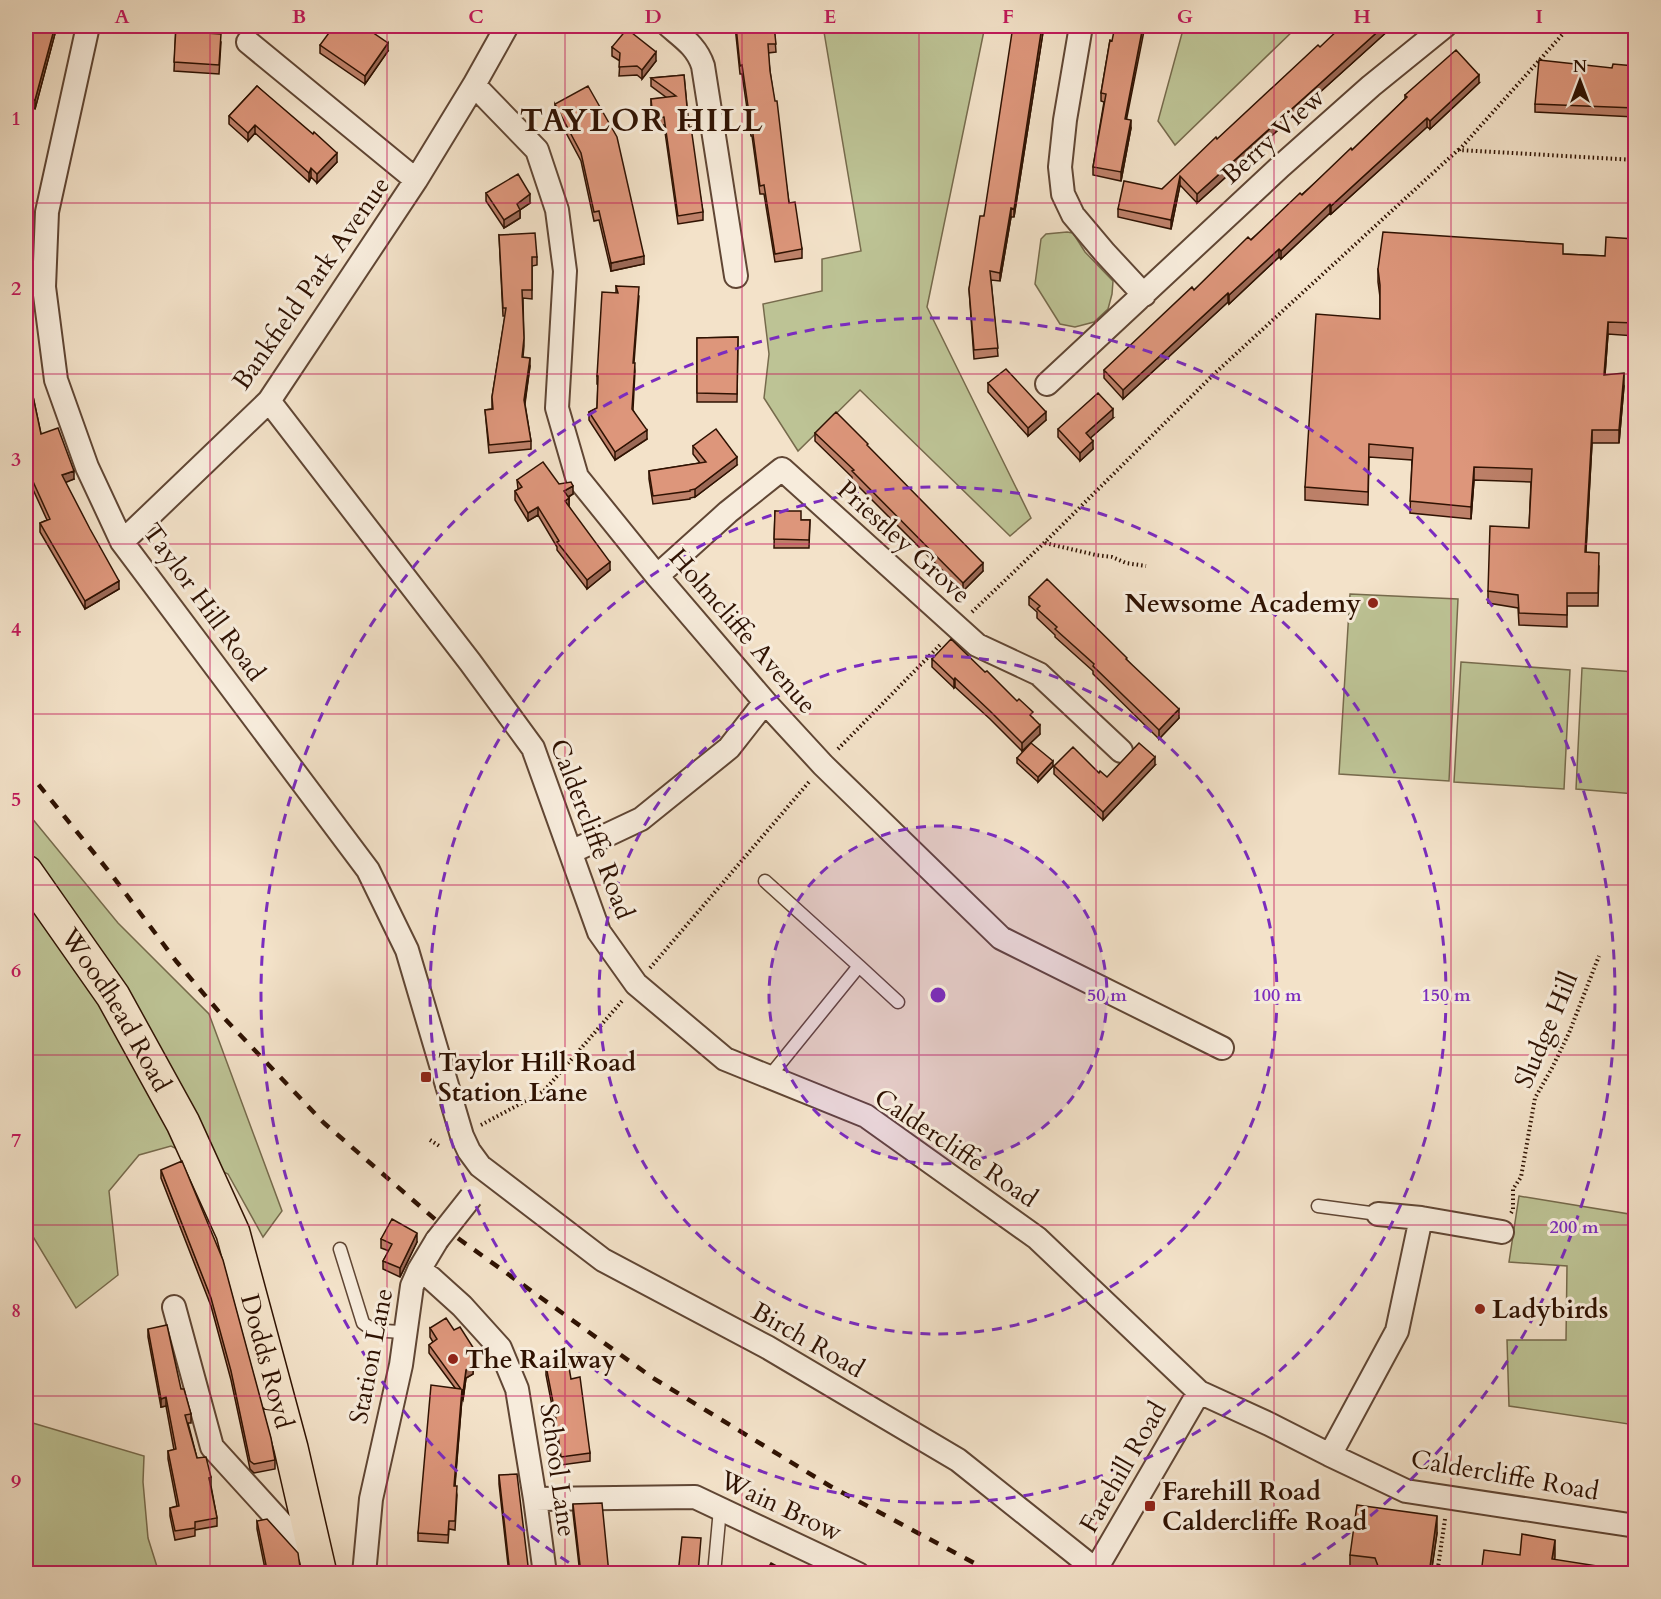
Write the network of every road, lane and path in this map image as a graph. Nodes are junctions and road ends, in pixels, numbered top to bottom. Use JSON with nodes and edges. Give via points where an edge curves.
{"nodes":[{"id":1,"x":88,"y":26,"type":"edge"},
{"id":2,"x":507,"y":26,"type":"edge"},
{"id":3,"x":669,"y":26,"type":"edge"},
{"id":4,"x":1081,"y":26,"type":"edge"},
{"id":5,"x":1445,"y":26,"type":"edge"},
{"id":6,"x":1570,"y":26,"type":"edge"},
{"id":7,"x":248,"y":42,"type":"dead end"},
{"id":8,"x":474,"y":85,"type":"junction"},
{"id":9,"x":1458,"y":150,"type":"junction"},
{"id":10,"x":1635,"y":160,"type":"edge"},
{"id":11,"x":416,"y":180,"type":"junction"},
{"id":12,"x":736,"y":276,"type":"dead end"},
{"id":13,"x":1144,"y":295,"type":"junction"},
{"id":14,"x":1047,"y":384,"type":"dead end"},
{"id":15,"x":269,"y":401,"type":"junction"},
{"id":16,"x":122,"y":542,"type":"junction"},
{"id":17,"x":1044,"y":543,"type":"junction"},
{"id":18,"x":1146,"y":566,"type":"dead end"},
{"id":19,"x":657,"y":576,"type":"junction"},
{"id":20,"x":957,"y":628,"type":"junction"},
{"id":21,"x":765,"y":702,"type":"junction"},
{"id":22,"x":1121,"y":751,"type":"dead end"},
{"id":23,"x":823,"y":765,"type":"junction"},
{"id":24,"x":571,"y":852,"type":"junction"},
{"id":25,"x":26,"y":872,"type":"edge"},
{"id":26,"x":765,"y":881,"type":"dead end"},
{"id":27,"x":1599,"y":956,"type":"dead end"},
{"id":28,"x":859,"y":966,"type":"junction"},
{"id":29,"x":636,"y":984,"type":"junction"},
{"id":30,"x":898,"y":1002,"type":"dead end"},
{"id":31,"x":1222,"y":1048,"type":"dead end"},
{"id":32,"x":769,"y":1077,"type":"junction"},
{"id":33,"x":462,"y":1136,"type":"junction"},
{"id":34,"x":197,"y":1154,"type":"joint"},
{"id":35,"x":480,"y":1166,"type":"junction"},
{"id":36,"x":1318,"y":1206,"type":"dead end"},
{"id":37,"x":1378,"y":1214,"type":"joint"},
{"id":38,"x":1421,"y":1218,"type":"junction"},
{"id":39,"x":1505,"y":1224,"type":"joint"},
{"id":40,"x":340,"y":1249,"type":"dead end"},
{"id":41,"x":419,"y":1270,"type":"junction"},
{"id":42,"x":174,"y":1307,"type":"dead end"},
{"id":43,"x":406,"y":1332,"type":"junction"},
{"id":44,"x":1198,"y":1392,"type":"junction"},
{"id":45,"x":1330,"y":1455,"type":"junction"},
{"id":46,"x":1449,"y":1497,"type":"junction"},
{"id":47,"x":535,"y":1499,"type":"junction"},
{"id":48,"x":720,"y":1509,"type":"junction"},
{"id":49,"x":1635,"y":1526,"type":"edge"},
{"id":50,"x":318,"y":1568,"type":"edge"},
{"id":51,"x":1099,"y":1571,"type":"edge"},
{"id":52,"x":363,"y":1574,"type":"edge"},
{"id":53,"x":545,"y":1574,"type":"edge"},
{"id":54,"x":714,"y":1574,"type":"edge"},
{"id":55,"x":858,"y":1574,"type":"edge"},
{"id":56,"x":1437,"y":1574,"type":"edge"}],
"edges":[{"from":1,"to":16,"type":"street","name":"Taylor Hill Road","via":[[47,212],[44,286],[56,380],[87,467]]},
{"from":2,"to":8,"type":"street","name":"Bankfield Park Avenue"},
{"from":3,"to":12,"type":"street","via":[[693,46],[703,66]]},
{"from":4,"to":13,"type":"street","via":[[1065,120],[1060,167],[1063,194],[1073,215]]},
{"from":5,"to":13,"type":"street","name":"Berry View","via":[[1281,166]]},
{"from":6,"to":9,"type":"path"},
{"from":7,"to":11,"type":"street"},
{"from":8,"to":11,"type":"street","name":"Bankfield Park Avenue"},
{"from":8,"to":19,"type":"street","name":"Holmcliffe Avenue","via":[[537,150],[557,210],[565,271],[557,408],[577,477]]},
{"from":9,"to":10,"type":"path"},
{"from":9,"to":17,"type":"path","via":[[1214,374]]},
{"from":11,"to":15,"type":"street","name":"Bankfield Park Avenue"},
{"from":13,"to":14,"type":"street","name":"Berry View"},
{"from":15,"to":16,"type":"street","name":"Bankfield Park Avenue"},
{"from":15,"to":24,"type":"street","name":"Caldercliffe Road","via":[[533,748]]},
{"from":16,"to":33,"type":"street","name":"Taylor Hill Road","via":[[368,870],[407,950]]},
{"from":17,"to":18,"type":"path"},
{"from":17,"to":20,"type":"path"},
{"from":19,"to":20,"type":"street","name":"Priestley Grove","via":[[782,469]]},
{"from":19,"to":21,"type":"street","name":"Holmcliffe Avenue"},
{"from":20,"to":22,"type":"street","name":"Priestley Grove","via":[[977,645],[1039,674]]},
{"from":20,"to":23,"type":"path"},
{"from":21,"to":23,"type":"street","name":"Holmcliffe Avenue"},
{"from":21,"to":24,"type":"street","via":[[729,748],[641,819]]},
{"from":23,"to":29,"type":"path"},
{"from":23,"to":31,"type":"street","name":"Holmcliffe Avenue","via":[[1001,938]]},
{"from":24,"to":29,"type":"street","name":"Caldercliffe Road","via":[[599,932]]},
{"from":25,"to":34,"type":"main road","name":"Woodhead Road","via":[[113,996]]},
{"from":26,"to":28,"type":"lane"},
{"from":27,"to":39,"type":"path","name":"Sludge Hill","via":[[1569,1033],[1535,1098],[1521,1177],[1513,1189],[1513,1210]]},
{"from":28,"to":30,"type":"lane"},
{"from":28,"to":32,"type":"lane"},
{"from":29,"to":32,"type":"street","name":"Caldercliffe Road","via":[[725,1059]]},
{"from":29,"to":33,"type":"path","via":[[544,1091]]},
{"from":32,"to":44,"type":"street","name":"Caldercliffe Road","via":[[866,1116],[1037,1238]]},
{"from":33,"to":35,"type":"street","name":"Taylor Hill Road"},
{"from":34,"to":50,"type":"main road","name":"Dodds Royd","via":[[233,1233],[291,1448]]},
{"from":35,"to":41,"type":"street","name":"Station Lane","bridge":true,"via":[[471,1197]]},
{"from":35,"to":51,"type":"street","name":"Birch Road","via":[[603,1260],[767,1347],[958,1460]]},
{"from":36,"to":37,"type":"lane"},
{"from":37,"to":38,"type":"street"},
{"from":38,"to":39,"type":"street"},
{"from":38,"to":45,"type":"street","via":[[1397,1331]]},
{"from":40,"to":43,"type":"lane","via":[[363,1323],[378,1330]]},
{"from":41,"to":43,"type":"street","name":"Station Lane","via":[[412,1286]]},
{"from":41,"to":47,"type":"street","name":"School Lane","via":[[462,1306],[500,1348],[518,1389]]},
{"from":42,"to":50,"type":"street","via":[[212,1447]]},
{"from":43,"to":52,"type":"street","name":"Station Lane","via":[[371,1499]]},
{"from":44,"to":45,"type":"street","name":"Caldercliffe Road"},
{"from":44,"to":51,"type":"street","name":"Farehill Road"},
{"from":45,"to":46,"type":"street","name":"Caldercliffe Road","via":[[1406,1491]]},
{"from":46,"to":49,"type":"street","name":"Caldercliffe Road"},
{"from":46,"to":56,"type":"path"},
{"from":47,"to":48,"type":"street","name":"Wain Brow","via":[[695,1497]]},
{"from":47,"to":53,"type":"street","name":"School Lane"},
{"from":48,"to":54,"type":"lane"},
{"from":48,"to":55,"type":"street","name":"Wain Brow"}]}
